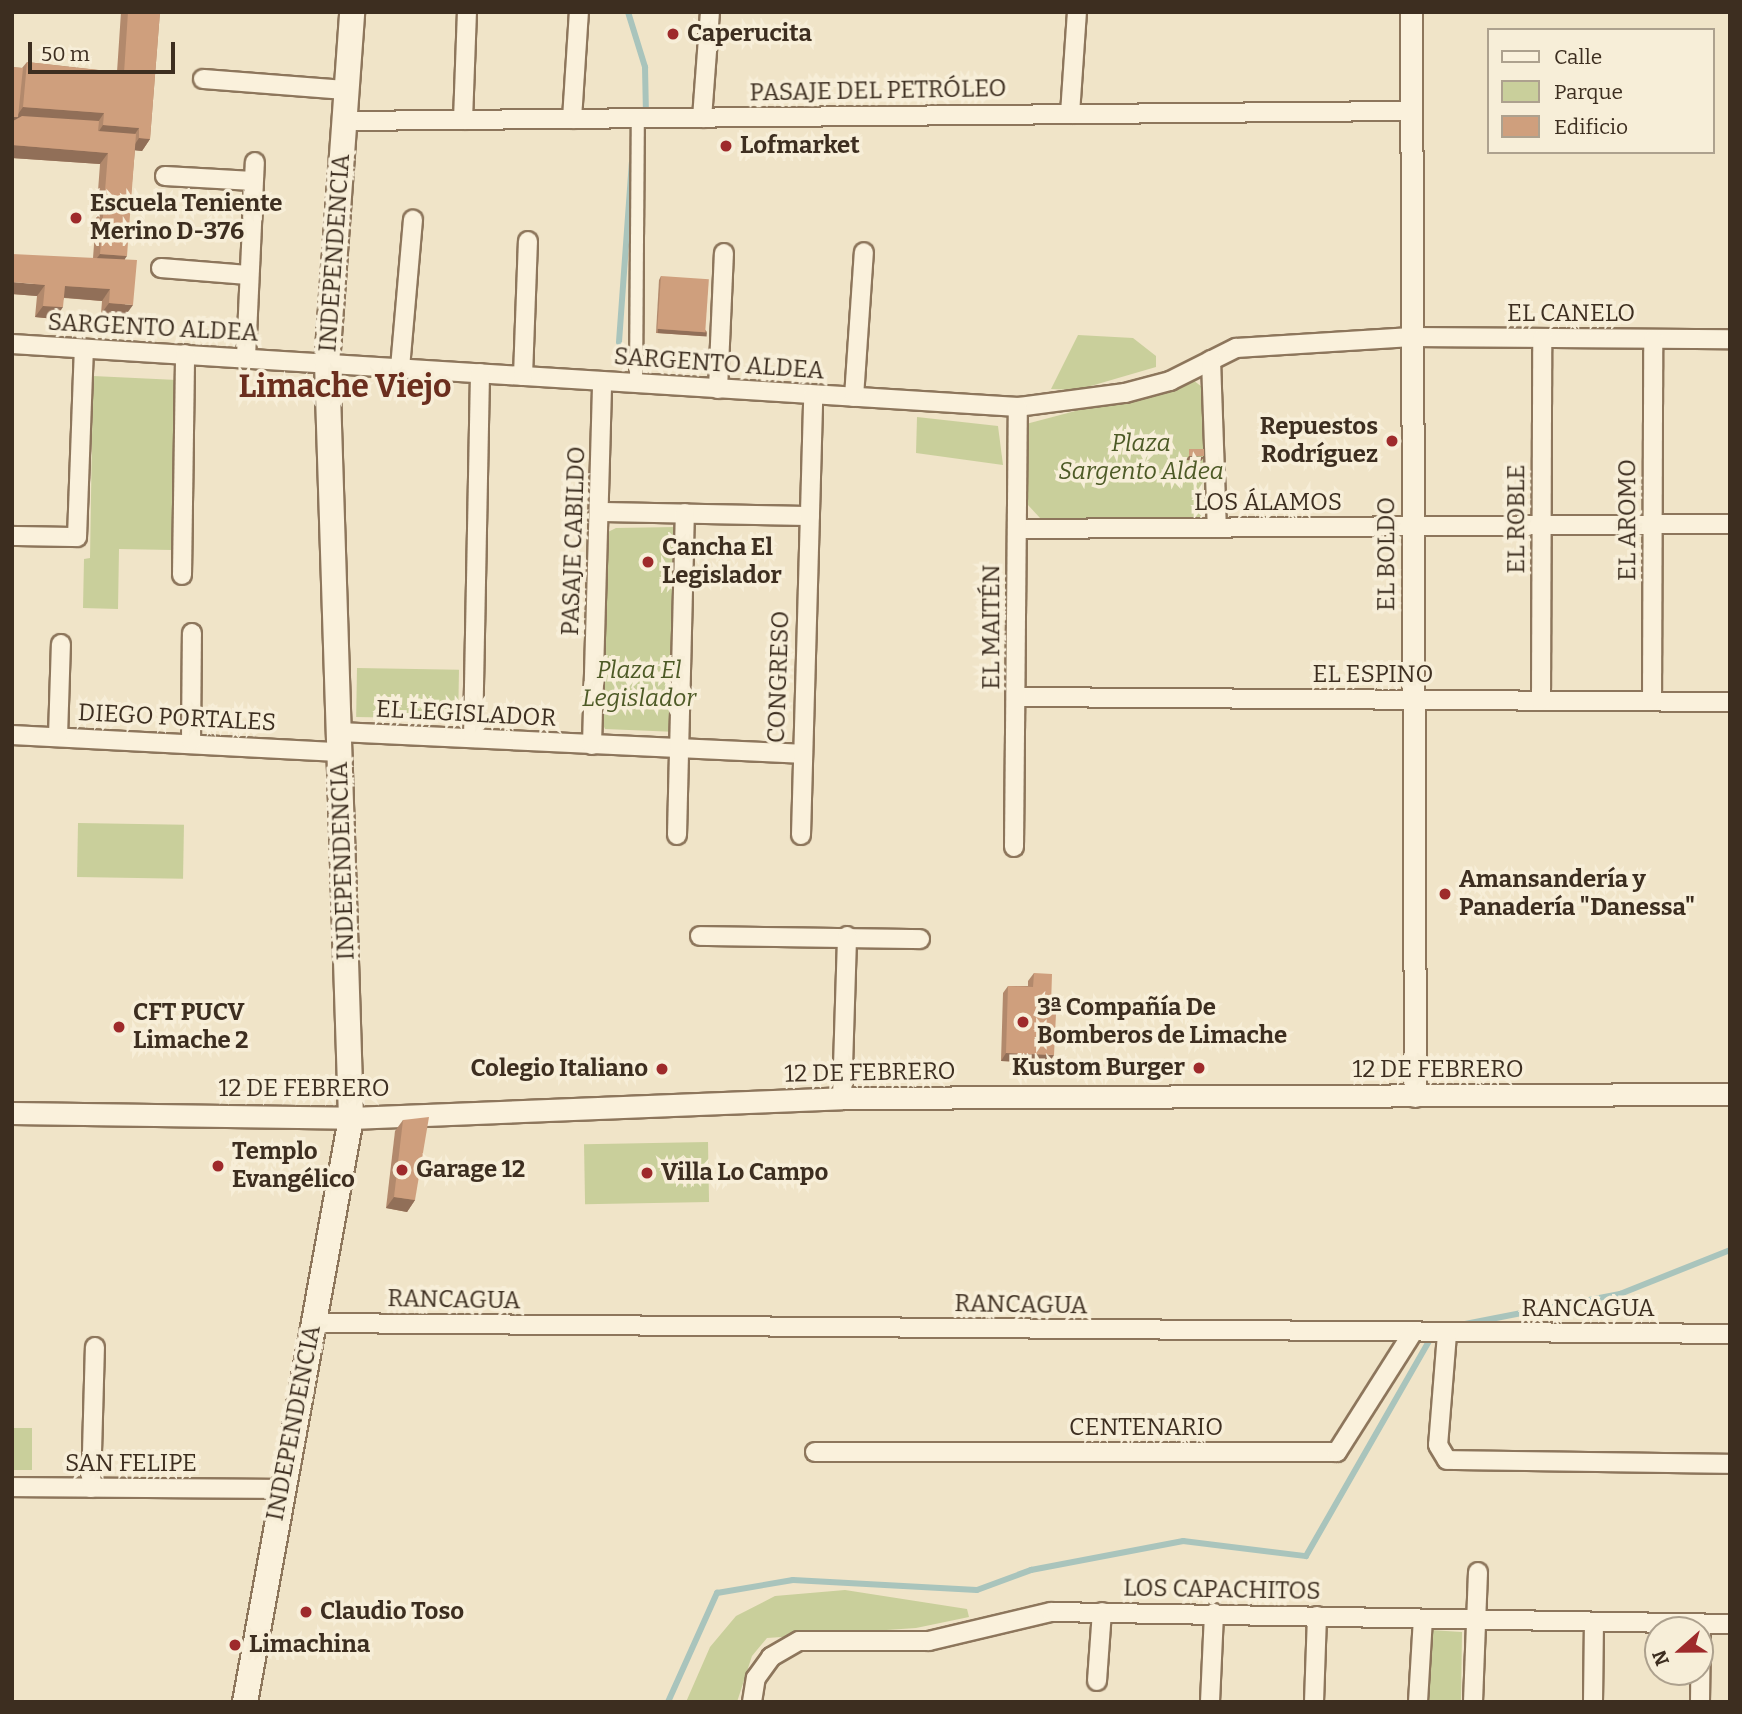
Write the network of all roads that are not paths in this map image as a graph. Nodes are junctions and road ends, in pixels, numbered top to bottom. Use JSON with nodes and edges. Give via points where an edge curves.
{"nodes":[{"id":1,"x":352,"y":12,"type":"edge"},
{"id":2,"x":467,"y":12,"type":"edge"},
{"id":3,"x":579,"y":12,"type":"edge"},
{"id":4,"x":709,"y":12,"type":"edge"},
{"id":5,"x":1077,"y":12,"type":"edge"},
{"id":6,"x":1411,"y":12,"type":"edge"},
{"id":7,"x":203,"y":79,"type":"dead end"},
{"id":8,"x":346,"y":90,"type":"junction"},
{"id":9,"x":1412,"y":111,"type":"junction"},
{"id":10,"x":1070,"y":114,"type":"junction"},
{"id":11,"x":644,"y":118,"type":"junction"},
{"id":12,"x":702,"y":118,"type":"junction"},
{"id":13,"x":572,"y":119,"type":"junction"},
{"id":14,"x":463,"y":120,"type":"junction"},
{"id":15,"x":344,"y":121,"type":"junction"},
{"id":16,"x":255,"y":162,"type":"dead end"},
{"id":17,"x":165,"y":176,"type":"dead end"},
{"id":18,"x":253,"y":181,"type":"junction"},
{"id":19,"x":413,"y":220,"type":"dead end"},
{"id":20,"x":528,"y":241,"type":"dead end"},
{"id":21,"x":864,"y":252,"type":"dead end"},
{"id":22,"x":724,"y":253,"type":"dead end"},
{"id":23,"x":161,"y":268,"type":"dead end"},
{"id":24,"x":248,"y":275,"type":"junction"},
{"id":25,"x":1412,"y":337,"type":"junction"},
{"id":26,"x":1542,"y":338,"type":"junction"},
{"id":27,"x":1653,"y":339,"type":"junction"},
{"id":28,"x":1730,"y":340,"type":"edge"},
{"id":29,"x":12,"y":344,"type":"edge"},
{"id":30,"x":84,"y":349,"type":"junction"},
{"id":31,"x":185,"y":354,"type":"junction"},
{"id":32,"x":246,"y":357,"type":"junction"},
{"id":33,"x":1211,"y":360,"type":"junction"},
{"id":34,"x":327,"y":364,"type":"junction"},
{"id":35,"x":400,"y":368,"type":"junction"},
{"id":36,"x":480,"y":373,"type":"junction"},
{"id":37,"x":523,"y":376,"type":"junction"},
{"id":38,"x":602,"y":381,"type":"junction"},
{"id":39,"x":636,"y":383,"type":"junction"},
{"id":40,"x":718,"y":388,"type":"junction"},
{"id":41,"x":813,"y":395,"type":"junction"},
{"id":42,"x":854,"y":397,"type":"junction"},
{"id":43,"x":1018,"y":407,"type":"junction"},
{"id":44,"x":600,"y":512,"type":"junction"},
{"id":45,"x":685,"y":513,"type":"junction"},
{"id":46,"x":810,"y":516,"type":"junction"},
{"id":47,"x":1653,"y":524,"type":"junction"},
{"id":48,"x":1730,"y":524,"type":"edge"},
{"id":49,"x":1542,"y":525,"type":"junction"},
{"id":50,"x":1413,"y":526,"type":"junction"},
{"id":51,"x":1217,"y":528,"type":"junction"},
{"id":52,"x":1017,"y":529,"type":"junction"},
{"id":53,"x":12,"y":536,"type":"edge"},
{"id":54,"x":182,"y":575,"type":"dead end"},
{"id":55,"x":192,"y":633,"type":"dead end"},
{"id":56,"x":61,"y":644,"type":"dead end"},
{"id":57,"x":1016,"y":697,"type":"junction"},
{"id":58,"x":1413,"y":700,"type":"junction"},
{"id":59,"x":1541,"y":701,"type":"junction"},
{"id":60,"x":1652,"y":701,"type":"junction"},
{"id":61,"x":1730,"y":702,"type":"edge"},
{"id":62,"x":12,"y":735,"type":"edge"},
{"id":63,"x":58,"y":737,"type":"junction"},
{"id":64,"x":473,"y":738,"type":"junction"},
{"id":65,"x":191,"y":741,"type":"junction"},
{"id":66,"x":339,"y":742,"type":"junction"},
{"id":67,"x":592,"y":745,"type":"junction"},
{"id":68,"x":680,"y":748,"type":"junction"},
{"id":69,"x":800,"y":754,"type":"junction"},
{"id":70,"x":677,"y":835,"type":"dead end"},
{"id":71,"x":801,"y":835,"type":"dead end"},
{"id":72,"x":1014,"y":847,"type":"dead end"},
{"id":73,"x":700,"y":936,"type":"dead end"},
{"id":74,"x":847,"y":936,"type":"junction"},
{"id":75,"x":920,"y":939,"type":"dead end"},
{"id":76,"x":1730,"y":1094,"type":"edge"},
{"id":77,"x":1415,"y":1096,"type":"junction"},
{"id":78,"x":842,"y":1098,"type":"junction"},
{"id":79,"x":12,"y":1113,"type":"edge"},
{"id":80,"x":351,"y":1118,"type":"junction"},
{"id":81,"x":313,"y":1323,"type":"junction"},
{"id":82,"x":1431,"y":1334,"type":"junction"},
{"id":83,"x":1730,"y":1334,"type":"edge"},
{"id":84,"x":95,"y":1347,"type":"dead end"},
{"id":85,"x":815,"y":1452,"type":"dead end"},
{"id":86,"x":1730,"y":1464,"type":"edge"},
{"id":87,"x":12,"y":1488,"type":"edge"},
{"id":88,"x":91,"y":1488,"type":"junction"},
{"id":89,"x":280,"y":1489,"type":"junction"},
{"id":90,"x":1478,"y":1572,"type":"dead end"},
{"id":91,"x":1102,"y":1612,"type":"junction"},
{"id":92,"x":1214,"y":1614,"type":"junction"},
{"id":93,"x":1317,"y":1616,"type":"junction"},
{"id":94,"x":1423,"y":1619,"type":"junction"},
{"id":95,"x":1476,"y":1619,"type":"junction"},
{"id":96,"x":1594,"y":1622,"type":"junction"},
{"id":97,"x":1644,"y":1623,"type":"edge"},
{"id":98,"x":1097,"y":1681,"type":"dead end"},
{"id":99,"x":245,"y":1702,"type":"edge"},
{"id":100,"x":752,"y":1702,"type":"edge"},
{"id":101,"x":1210,"y":1702,"type":"edge"},
{"id":102,"x":1314,"y":1702,"type":"edge"},
{"id":103,"x":1418,"y":1702,"type":"edge"},
{"id":104,"x":1473,"y":1702,"type":"edge"},
{"id":105,"x":1593,"y":1702,"type":"edge"}],
"edges":[{"from":1,"to":8,"type":"main road","name":"INDEPENDENCIA"},
{"from":2,"to":14,"type":"street"},
{"from":3,"to":13,"type":"street"},
{"from":4,"to":12,"type":"street"},
{"from":5,"to":10,"type":"street"},
{"from":6,"to":9,"type":"street","name":"EL BOLDO"},
{"from":7,"to":8,"type":"street"},
{"from":8,"to":15,"type":"main road","name":"INDEPENDENCIA"},
{"from":9,"to":10,"type":"street","name":"PASAJE DEL PETRÓLEO"},
{"from":9,"to":25,"type":"street","name":"EL BOLDO"},
{"from":10,"to":12,"type":"street","name":"PASAJE DEL PETRÓLEO"},
{"from":11,"to":12,"type":"street","name":"PASAJE DEL PETRÓLEO"},
{"from":11,"to":13,"type":"street","name":"PASAJE DEL PETRÓLEO"},
{"from":11,"to":39,"type":"street"},
{"from":13,"to":14,"type":"street","name":"PASAJE DEL PETRÓLEO"},
{"from":14,"to":15,"type":"street","name":"PASAJE DEL PETRÓLEO"},
{"from":15,"to":34,"type":"main road","name":"INDEPENDENCIA"},
{"from":16,"to":18,"type":"street"},
{"from":17,"to":18,"type":"street"},
{"from":18,"to":24,"type":"street"},
{"from":19,"to":35,"type":"street"},
{"from":20,"to":37,"type":"street"},
{"from":21,"to":42,"type":"street"},
{"from":22,"to":40,"type":"street"},
{"from":23,"to":24,"type":"street"},
{"from":24,"to":32,"type":"street"},
{"from":25,"to":26,"type":"street","name":"EL CANELO"},
{"from":25,"to":33,"type":"street","name":"SARGENTO ALDEA","via":[[1236,348]]},
{"from":25,"to":50,"type":"street","name":"EL BOLDO"},
{"from":26,"to":27,"type":"street","name":"EL CANELO"},
{"from":26,"to":49,"type":"street","name":"EL ROBLE"},
{"from":27,"to":28,"type":"street","name":"EL CANELO"},
{"from":27,"to":47,"type":"street","name":"EL AROMO"},
{"from":29,"to":30,"type":"street","name":"SARGENTO ALDEA"},
{"from":30,"to":31,"type":"street","name":"SARGENTO ALDEA"},
{"from":30,"to":53,"type":"street","via":[[77,537]]},
{"from":31,"to":32,"type":"street","name":"SARGENTO ALDEA"},
{"from":31,"to":54,"type":"street"},
{"from":32,"to":34,"type":"street","name":"SARGENTO ALDEA"},
{"from":33,"to":43,"type":"street","name":"SARGENTO ALDEA","via":[[1125,393]]},
{"from":33,"to":51,"type":"street"},
{"from":34,"to":35,"type":"street","name":"SARGENTO ALDEA"},
{"from":34,"to":66,"type":"main road","name":"INDEPENDENCIA"},
{"from":35,"to":36,"type":"street","name":"SARGENTO ALDEA"},
{"from":36,"to":37,"type":"street","name":"SARGENTO ALDEA"},
{"from":36,"to":64,"type":"street"},
{"from":37,"to":38,"type":"street","name":"SARGENTO ALDEA"},
{"from":38,"to":39,"type":"street","name":"SARGENTO ALDEA"},
{"from":38,"to":44,"type":"street","name":"PASAJE CABILDO"},
{"from":39,"to":40,"type":"street","name":"SARGENTO ALDEA"},
{"from":40,"to":41,"type":"street","name":"SARGENTO ALDEA"},
{"from":41,"to":42,"type":"street","name":"SARGENTO ALDEA"},
{"from":41,"to":46,"type":"street","name":"CONGRESO"},
{"from":42,"to":43,"type":"street","name":"SARGENTO ALDEA"},
{"from":43,"to":52,"type":"street","name":"EL MAITÉN"},
{"from":44,"to":45,"type":"street"},
{"from":44,"to":67,"type":"street","name":"PASAJE CABILDO"},
{"from":45,"to":46,"type":"street"},
{"from":45,"to":68,"type":"street"},
{"from":46,"to":69,"type":"street","name":"CONGRESO"},
{"from":47,"to":48,"type":"street","name":"LOS ÁLAMOS"},
{"from":47,"to":49,"type":"street","name":"LOS ÁLAMOS"},
{"from":47,"to":60,"type":"street","name":"EL AROMO"},
{"from":49,"to":50,"type":"street","name":"LOS ÁLAMOS"},
{"from":49,"to":59,"type":"street","name":"EL ROBLE"},
{"from":50,"to":51,"type":"street","name":"LOS ÁLAMOS"},
{"from":50,"to":58,"type":"street","name":"EL BOLDO"},
{"from":51,"to":52,"type":"street","name":"LOS ÁLAMOS"},
{"from":52,"to":57,"type":"street","name":"EL MAITÉN"},
{"from":55,"to":65,"type":"street"},
{"from":56,"to":63,"type":"street"},
{"from":57,"to":58,"type":"street","name":"EL ESPINO"},
{"from":57,"to":72,"type":"street","name":"EL MAITÉN"},
{"from":58,"to":59,"type":"street","name":"EL ESPINO"},
{"from":58,"to":77,"type":"street","name":"EL BOLDO"},
{"from":59,"to":60,"type":"street","name":"EL ESPINO"},
{"from":60,"to":61,"type":"street","name":"EL ESPINO"},
{"from":62,"to":63,"type":"street","name":"DIEGO PORTALES"},
{"from":63,"to":65,"type":"street","name":"DIEGO PORTALES"},
{"from":64,"to":66,"type":"street","name":"EL LEGISLADOR"},
{"from":64,"to":67,"type":"street","name":"EL LEGISLADOR"},
{"from":65,"to":66,"type":"street","name":"DIEGO PORTALES"},
{"from":66,"to":80,"type":"main road","name":"INDEPENDENCIA"},
{"from":67,"to":68,"type":"street","name":"EL LEGISLADOR"},
{"from":68,"to":69,"type":"street","name":"EL LEGISLADOR"},
{"from":68,"to":70,"type":"street"},
{"from":69,"to":71,"type":"street","name":"CONGRESO"},
{"from":73,"to":74,"type":"street"},
{"from":74,"to":75,"type":"street"},
{"from":74,"to":78,"type":"street"},
{"from":76,"to":77,"type":"street","name":"12 DE FEBRERO"},
{"from":77,"to":78,"type":"street","name":"12 DE FEBRERO"},
{"from":78,"to":80,"type":"street","name":"12 DE FEBRERO"},
{"from":79,"to":80,"type":"street","name":"12 DE FEBRERO"},
{"from":80,"to":81,"type":"main road","name":"INDEPENDENCIA"},
{"from":81,"to":82,"type":"street","name":"RANCAGUA"},
{"from":81,"to":89,"type":"main road","name":"INDEPENDENCIA"},
{"from":82,"to":83,"type":"street","name":"RANCAGUA"},
{"from":82,"to":85,"type":"street","name":"CENTENARIO","via":[[1337,1452]]},
{"from":82,"to":86,"type":"street","via":[[1438,1445],[1447,1460]]},
{"from":84,"to":88,"type":"street"},
{"from":87,"to":88,"type":"street","name":"SAN FELIPE"},
{"from":88,"to":89,"type":"street","name":"SAN FELIPE"},
{"from":89,"to":99,"type":"main road","name":"INDEPENDENCIA"},
{"from":90,"to":95,"type":"street"},
{"from":91,"to":92,"type":"street","name":"LOS CAPACHITOS"},
{"from":91,"to":98,"type":"street"},
{"from":91,"to":100,"type":"street","name":"LOS CAPACHITOS","via":[[1051,1612],[929,1642],[799,1642],[771,1657],[756,1678]]},
{"from":92,"to":93,"type":"street","name":"LOS CAPACHITOS"},
{"from":92,"to":101,"type":"street"},
{"from":93,"to":94,"type":"street","name":"LOS CAPACHITOS"},
{"from":93,"to":102,"type":"street"},
{"from":94,"to":95,"type":"street","name":"LOS CAPACHITOS"},
{"from":94,"to":103,"type":"street"},
{"from":95,"to":96,"type":"street","name":"LOS CAPACHITOS"},
{"from":95,"to":104,"type":"street"},
{"from":96,"to":97,"type":"street","name":"LOS CAPACHITOS"},
{"from":96,"to":105,"type":"street"}]}
